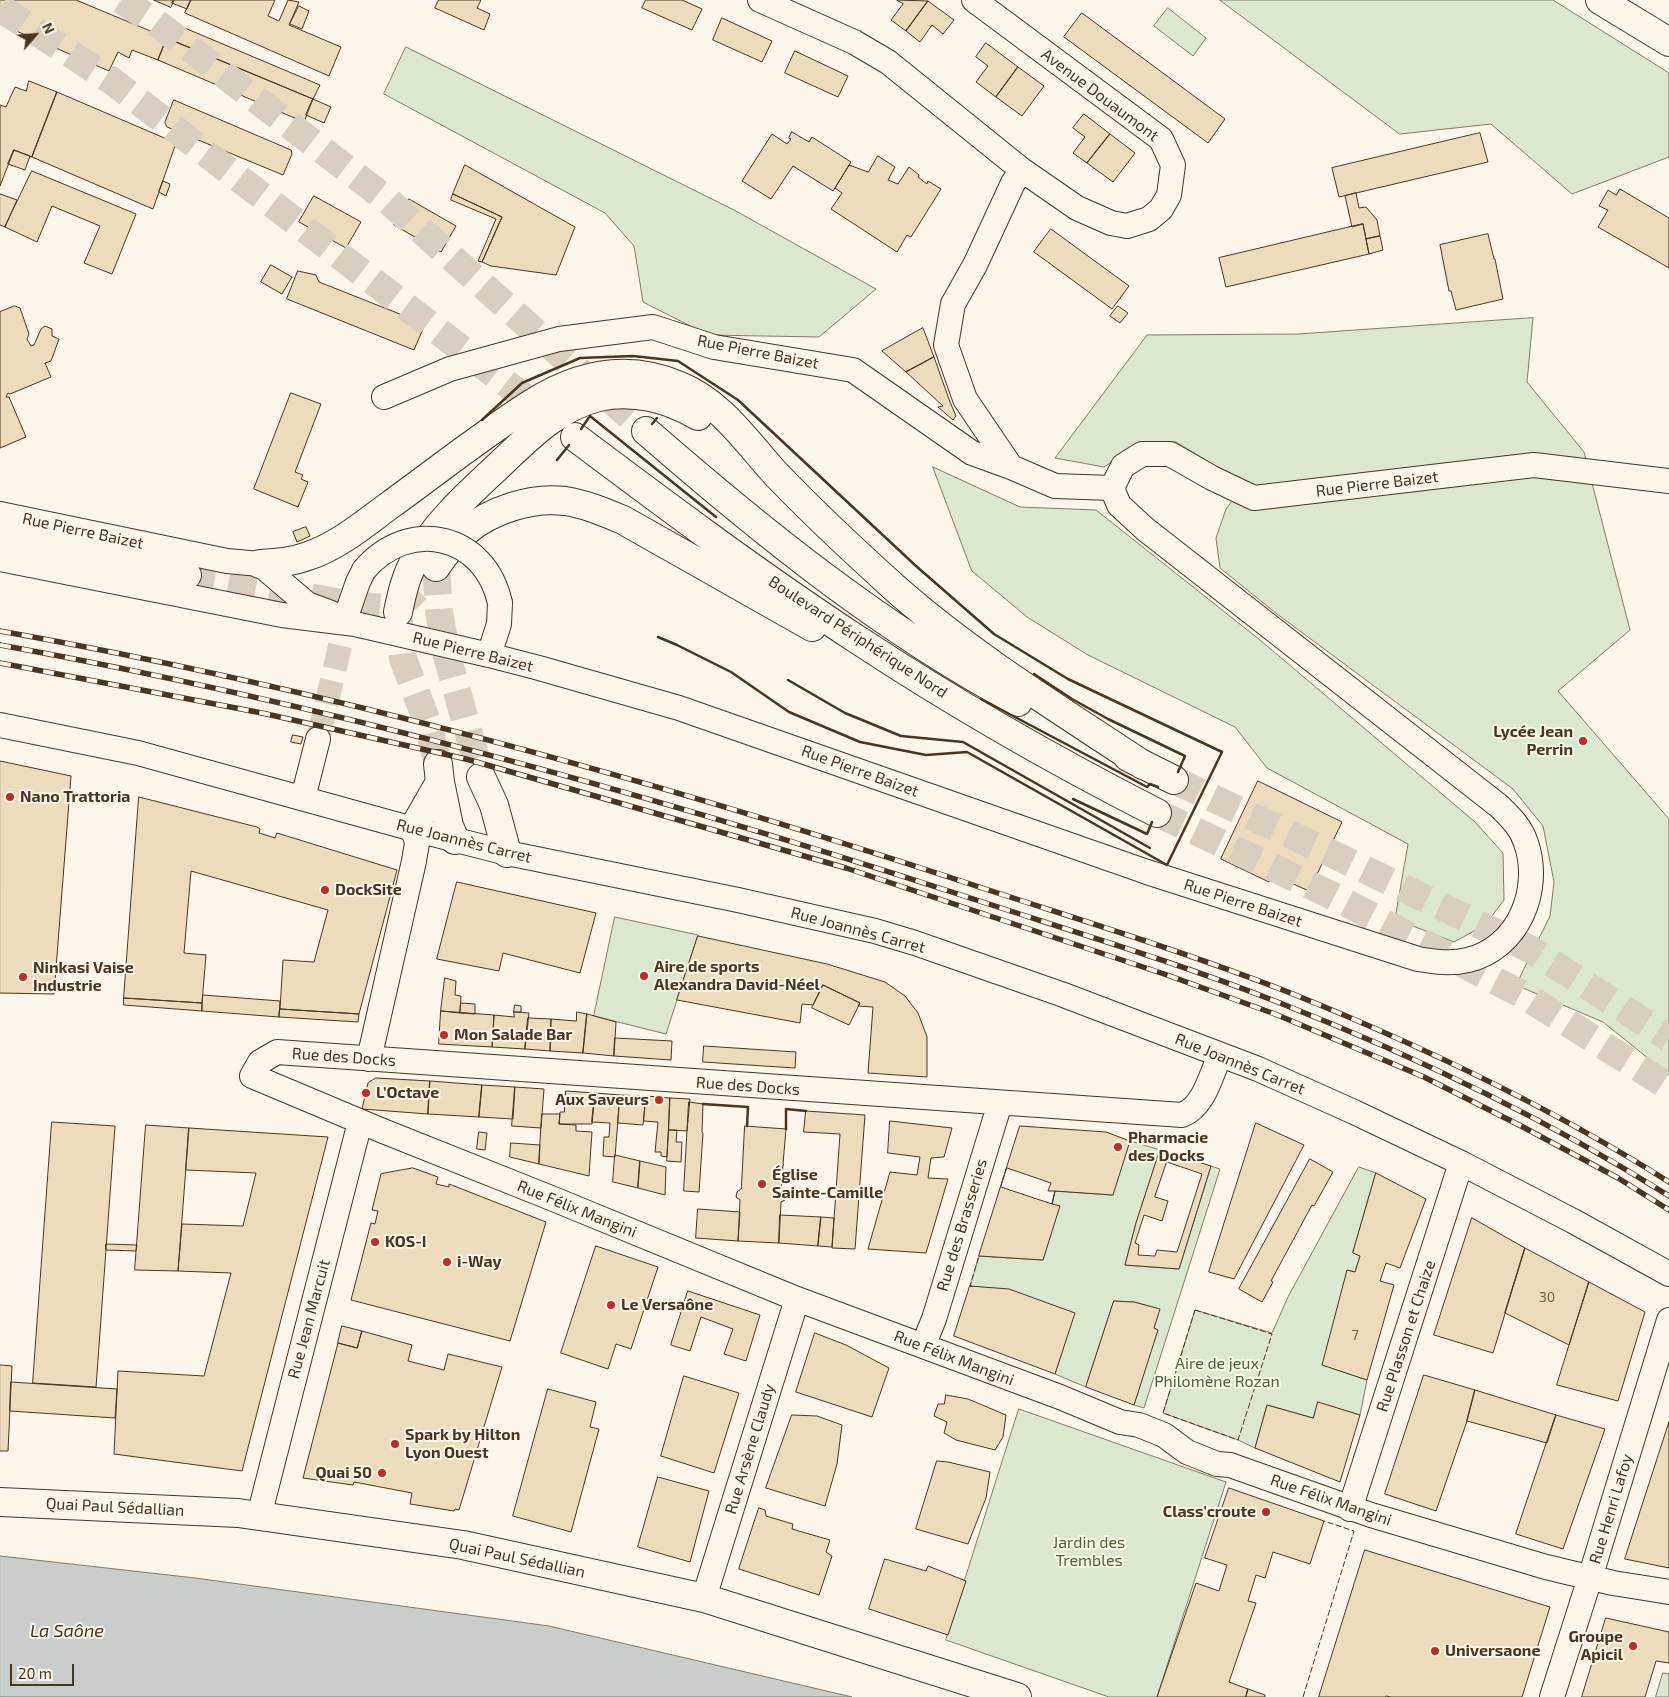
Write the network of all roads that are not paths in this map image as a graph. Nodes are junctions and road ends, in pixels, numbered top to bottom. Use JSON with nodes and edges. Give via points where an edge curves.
{"nodes":[{"id":1,"x":760,"y":0,"type":"edge"},
{"id":2,"x":974,"y":0,"type":"edge"},
{"id":3,"x":1600,"y":0,"type":"edge"},
{"id":4,"x":1669,"y":42,"type":"edge"},
{"id":5,"x":1022,"y":170,"type":"junction"},
{"id":6,"x":384,"y":397,"type":"dead end"},
{"id":7,"x":646,"y":431,"type":"tunnel mouth"},
{"id":8,"x":575,"y":436,"type":"dead end"},
{"id":9,"x":1010,"y":467,"type":"junction"},
{"id":10,"x":776,"y":473,"type":"junction"},
{"id":11,"x":1667,"y":481,"type":"edge"},
{"id":12,"x":1112,"y":488,"type":"junction"},
{"id":13,"x":0,"y":514,"type":"edge"},
{"id":14,"x":0,"y":539,"type":"edge"},
{"id":15,"x":0,"y":559,"type":"edge"},
{"id":16,"x":260,"y":564,"type":"junction"},
{"id":17,"x":436,"y":567,"type":"dead end"},
{"id":18,"x":187,"y":575,"type":"tunnel mouth"},
{"id":19,"x":398,"y":612,"type":"tunnel mouth"},
{"id":20,"x":352,"y":616,"type":"junction"},
{"id":21,"x":489,"y":654,"type":"junction"},
{"id":22,"x":0,"y":725,"type":"edge"},
{"id":23,"x":1010,"y":733,"type":"junction"},
{"id":24,"x":318,"y":739,"type":"tunnel mouth"},
{"id":25,"x":1143,"y":765,"type":"junction"},
{"id":26,"x":481,"y":777,"type":"tunnel mouth"},
{"id":27,"x":1174,"y":780,"type":"tunnel mouth"},
{"id":28,"x":304,"y":798,"type":"junction"},
{"id":29,"x":1157,"y":813,"type":"tunnel mouth"},
{"id":30,"x":413,"y":829,"type":"junction"},
{"id":31,"x":455,"y":840,"type":"junction"},
{"id":32,"x":508,"y":853,"type":"junction"},
{"id":33,"x":1220,"y":1055,"type":"junction"},
{"id":34,"x":369,"y":1059,"type":"junction"},
{"id":35,"x":252,"y":1076,"type":"joint"},
{"id":36,"x":1000,"y":1103,"type":"junction"},
{"id":37,"x":360,"y":1122,"type":"junction"},
{"id":38,"x":1462,"y":1163,"type":"junction"},
{"id":39,"x":1669,"y":1274,"type":"edge"},
{"id":40,"x":797,"y":1300,"type":"junction"},
{"id":41,"x":1669,"y":1320,"type":"edge"},
{"id":42,"x":923,"y":1346,"type":"junction"},
{"id":43,"x":0,"y":1502,"type":"edge"},
{"id":44,"x":1350,"y":1509,"type":"junction"},
{"id":45,"x":258,"y":1516,"type":"junction"},
{"id":46,"x":1590,"y":1578,"type":"junction"},
{"id":47,"x":1669,"y":1592,"type":"edge"},
{"id":48,"x":704,"y":1598,"type":"junction"},
{"id":49,"x":1017,"y":1697,"type":"edge"},
{"id":50,"x":1552,"y":1697,"type":"edge"}],
"edges":[{"from":1,"to":5,"type":"street","name":"Avenue Douaumont","via":[[854,42],[888,62]]},
{"from":2,"to":5,"type":"street","name":"Avenue Douaumont","via":[[1161,139],[1173,164],[1169,194],[1161,209],[1149,218],[1127,226],[1111,223],[1077,208]]},
{"from":3,"to":4,"type":"main road"},
{"from":5,"to":9,"type":"street","via":[[954,304],[946,345],[965,399]]},
{"from":6,"to":9,"type":"street","name":"Rue Pierre Baizet","via":[[450,369],[559,339],[654,327],[714,347],[853,370],[972,453]]},
{"from":7,"to":25,"type":"main road","name":"Boulevard Périphérique Nord","via":[[770,536],[863,606],[1011,698]]},
{"from":8,"to":23,"type":"main road","name":"Boulevard Périphérique Nord","via":[[676,513],[833,623]]},
{"from":9,"to":12,"type":"street","name":"Rue Pierre Baizet","via":[[1055,486]]},
{"from":10,"to":16,"type":"main road","via":[[725,417],[690,390],[647,376],[602,375],[579,380],[543,397],[338,541],[294,561]]},
{"from":10,"to":19,"type":"main road","via":[[710,424],[668,401],[626,394],[588,401],[541,427],[456,506],[425,544],[408,572]]},
{"from":10,"to":25,"type":"main road","via":[[897,589],[944,628],[995,667]]},
{"from":11,"to":12,"type":"street","name":"Rue Pierre Baizet","via":[[1534,465],[1254,498],[1170,454],[1142,454],[1123,466]]},
{"from":12,"to":21,"type":"street","name":"Rue Pierre Baizet","via":[[1119,505],[1145,529],[1514,820],[1526,841],[1531,862],[1531,887],[1523,912],[1511,933],[1492,949],[1470,960],[1443,963],[1418,959],[1147,872],[678,708]]},
{"from":13,"to":16,"type":"street","name":"Rue Pierre Baizet","via":[[227,561]]},
{"from":14,"to":18,"type":"main road"},
{"from":15,"to":20,"type":"street","name":"Rue Pierre Baizet","via":[[282,615]]},
{"from":16,"to":20,"type":"street","name":"Rue Pierre Baizet","via":[[307,604]]},
{"from":17,"to":23,"type":"main road","via":[[464,533],[495,514],[543,501],[580,504],[623,520],[752,595]]},
{"from":20,"to":21,"type":"street","name":"Rue Pierre Baizet"},
{"from":20,"to":21,"type":"street","bridge":true,"via":[[358,582],[364,570],[379,556],[405,542],[442,540],[477,558],[493,582],[500,603],[499,624]]},
{"from":22,"to":28,"type":"street","name":"Rue Joannès Carret","via":[[138,753]]},
{"from":23,"to":29,"type":"main road","name":"Boulevard Périphérique Nord","via":[[1080,774]]},
{"from":24,"to":28,"type":"street"},
{"from":25,"to":27,"type":"main road","name":"Boulevard Périphérique Nord"},
{"from":26,"to":32,"type":"main road"},
{"from":28,"to":30,"type":"street","name":"Rue Joannès Carret"},
{"from":30,"to":31,"type":"street","name":"Rue Joannès Carret"},
{"from":30,"to":31,"type":"main road","via":[[439,773],[449,826]]},
{"from":30,"to":34,"type":"street","via":[[417,843],[414,861]]},
{"from":31,"to":32,"type":"street","name":"Rue Joannès Carret"},
{"from":32,"to":33,"type":"street","name":"Rue Joannès Carret","via":[[875,931],[1061,994]]},
{"from":33,"to":36,"type":"street","name":"Rue des Docks","via":[[1201,1098],[1190,1112],[1182,1115]]},
{"from":33,"to":38,"type":"street","name":"Rue Joannès Carret","via":[[1258,1069]]},
{"from":34,"to":35,"type":"street","name":"Rue des Docks","via":[[277,1052],[260,1062]]},
{"from":34,"to":36,"type":"street","name":"Rue des Docks"},
{"from":35,"to":37,"type":"street","name":"Rue Félix Mangini"},
{"from":36,"to":42,"type":"street","name":"Rue des Brasseries"},
{"from":37,"to":40,"type":"street","name":"Rue Félix Mangini"},
{"from":37,"to":45,"type":"street","name":"Rue Jean Marcuit"},
{"from":38,"to":39,"type":"street","name":"Rue Joannès Carret"},
{"from":38,"to":44,"type":"street","name":"Rue Plasson et Chaize"},
{"from":40,"to":42,"type":"street","name":"Rue Félix Mangini"},
{"from":40,"to":48,"type":"street","name":"Rue Arsène Claudy"},
{"from":41,"to":46,"type":"street","name":"Rue Henri Lafoy"},
{"from":42,"to":44,"type":"street","name":"Rue Félix Mangini","via":[[1120,1422],[1139,1425],[1164,1435],[1187,1452],[1216,1464],[1233,1466]]},
{"from":43,"to":45,"type":"main road","name":"Quai Paul Sédallian"},
{"from":44,"to":46,"type":"street","name":"Rue Félix Mangini","via":[[1546,1568]]},
{"from":45,"to":48,"type":"main road","name":"Quai Paul Sédallian","via":[[463,1545]]},
{"from":46,"to":47,"type":"street","name":"Rue Félix Mangini"},
{"from":46,"to":50,"type":"street","name":"Rue Henri Lafoy"},
{"from":48,"to":49,"type":"main road","name":"Quai Paul Sédallian"}]}
